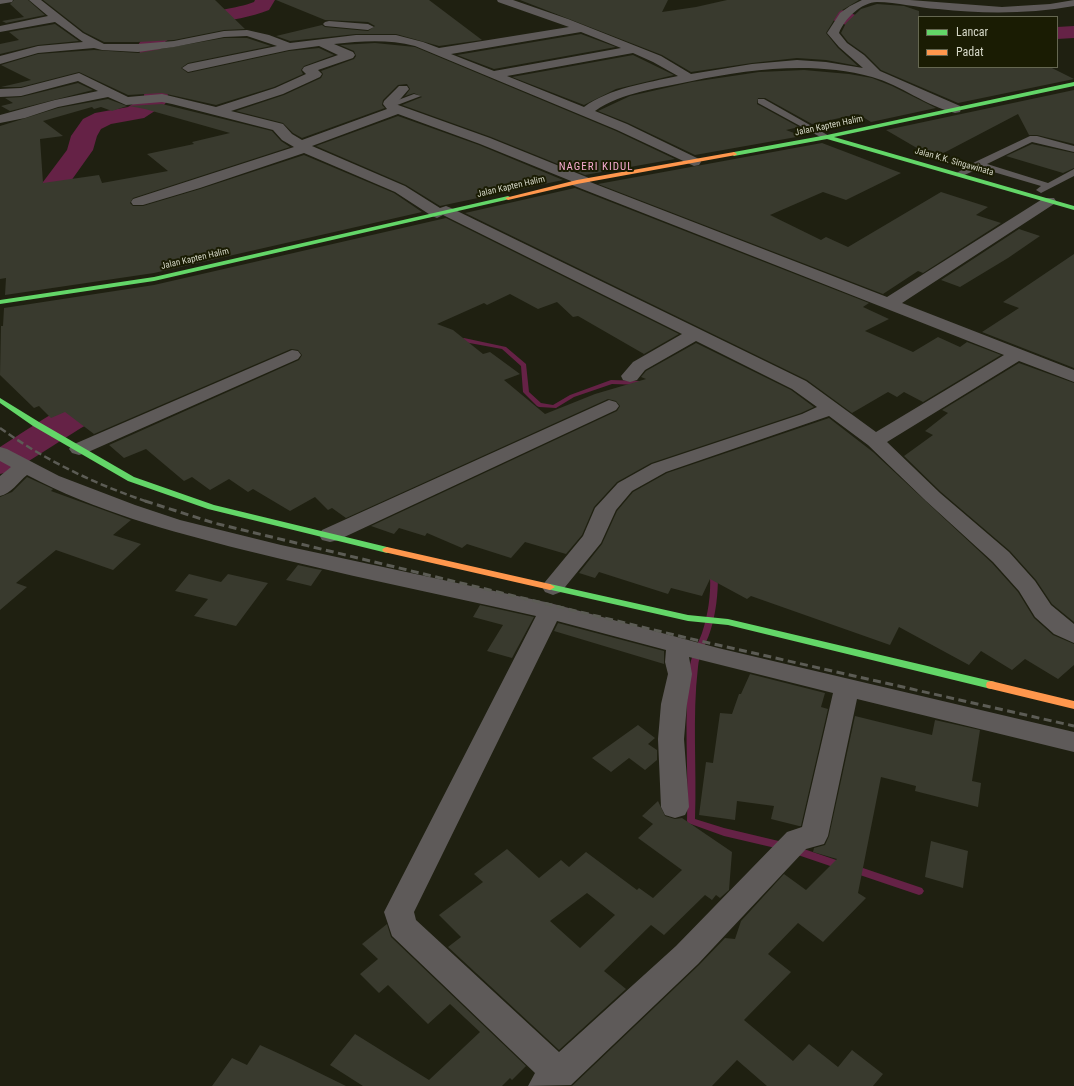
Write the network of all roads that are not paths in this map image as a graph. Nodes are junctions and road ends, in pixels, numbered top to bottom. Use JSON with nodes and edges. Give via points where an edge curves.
{"nodes":[{"id":1,"x":8,"y":0,"type":"edge"},
{"id":2,"x":34,"y":0,"type":"edge"},
{"id":3,"x":503,"y":0,"type":"edge"},
{"id":4,"x":873,"y":0,"type":"edge"},
{"id":5,"x":881,"y":0,"type":"edge"},
{"id":6,"x":963,"y":0,"type":"edge"},
{"id":7,"x":0,"y":1,"type":"edge"},
{"id":8,"x":1074,"y":3,"type":"edge"},
{"id":9,"x":993,"y":10,"type":"junction"},
{"id":10,"x":57,"y":18,"type":"junction"},
{"id":11,"x":329,"y":24,"type":"dead end"},
{"id":12,"x":582,"y":28,"type":"junction"},
{"id":13,"x":0,"y":29,"type":"edge"},
{"id":14,"x":320,"y":43,"type":"junction"},
{"id":15,"x":95,"y":44,"type":"junction"},
{"id":16,"x":289,"y":48,"type":"junction"},
{"id":17,"x":634,"y":49,"type":"junction"},
{"id":18,"x":442,"y":51,"type":"junction"},
{"id":19,"x":0,"y":60,"type":"edge"},
{"id":20,"x":188,"y":68,"type":"dead end"},
{"id":21,"x":876,"y":74,"type":"junction"},
{"id":22,"x":495,"y":76,"type":"junction"},
{"id":23,"x":690,"y":78,"type":"junction"},
{"id":24,"x":1074,"y":84,"type":"edge"},
{"id":25,"x":403,"y":89,"type":"dead end"},
{"id":26,"x":108,"y":93,"type":"junction"},
{"id":27,"x":0,"y":94,"type":"edge"},
{"id":28,"x":417,"y":96,"type":"dead end"},
{"id":29,"x":760,"y":100,"type":"dead end"},
{"id":30,"x":393,"y":107,"type":"junction"},
{"id":31,"x":955,"y":109,"type":"junction"},
{"id":32,"x":218,"y":111,"type":"junction"},
{"id":33,"x":585,"y":112,"type":"junction"},
{"id":34,"x":0,"y":119,"type":"edge"},
{"id":35,"x":827,"y":137,"type":"junction"},
{"id":36,"x":303,"y":147,"type":"junction"},
{"id":37,"x":1074,"y":149,"type":"edge"},
{"id":38,"x":694,"y":162,"type":"junction"},
{"id":39,"x":978,"y":164,"type":"junction"},
{"id":40,"x":1074,"y":172,"type":"edge"},
{"id":41,"x":960,"y":174,"type":"junction"},
{"id":42,"x":580,"y":181,"type":"junction"},
{"id":43,"x":1049,"y":194,"type":"junction"},
{"id":44,"x":1032,"y":196,"type":"junction"},
{"id":45,"x":138,"y":202,"type":"dead end"},
{"id":46,"x":1074,"y":208,"type":"edge"},
{"id":47,"x":441,"y":212,"type":"junction"},
{"id":48,"x":0,"y":302,"type":"edge"},
{"id":49,"x":888,"y":304,"type":"junction"},
{"id":50,"x":696,"y":334,"type":"junction"},
{"id":51,"x":292,"y":354,"type":"dead end"},
{"id":52,"x":1018,"y":354,"type":"junction"},
{"id":53,"x":630,"y":376,"type":"dead end"},
{"id":54,"x":1074,"y":376,"type":"edge"},
{"id":55,"x":0,"y":400,"type":"edge"},
{"id":56,"x":609,"y":406,"type":"dead end"},
{"id":57,"x":831,"y":408,"type":"junction"},
{"id":58,"x":875,"y":442,"type":"junction"},
{"id":59,"x":79,"y":449,"type":"junction"},
{"id":60,"x":12,"y":460,"type":"edge"},
{"id":61,"x":0,"y":490,"type":"edge"},
{"id":62,"x":330,"y":535,"type":"junction"},
{"id":63,"x":551,"y":599,"type":"junction"},
{"id":64,"x":1074,"y":635,"type":"edge"},
{"id":65,"x":685,"y":647,"type":"junction"},
{"id":66,"x":847,"y":686,"type":"junction"},
{"id":67,"x":1074,"y":704,"type":"edge"},
{"id":68,"x":1074,"y":742,"type":"edge"},
{"id":69,"x":675,"y":807,"type":"dead end"},
{"id":70,"x":552,"y":1080,"type":"edge"}],
"edges":[{"from":1,"to":7,"type":"street"},
{"from":2,"to":10,"type":"street"},
{"from":3,"to":12,"type":"street"},
{"from":4,"to":21,"type":"street","via":[[844,7],[833,33]]},
{"from":5,"to":9,"type":"street"},
{"from":6,"to":9,"type":"street"},
{"from":8,"to":9,"type":"street","via":[[1051,7]]},
{"from":10,"to":13,"type":"street"},
{"from":10,"to":15,"type":"street"},
{"from":11,"to":18,"type":"street","via":[[402,32]]},
{"from":12,"to":17,"type":"street"},
{"from":12,"to":18,"type":"street"},
{"from":14,"to":16,"type":"street"},
{"from":14,"to":18,"type":"street","via":[[356,38],[396,38]]},
{"from":14,"to":32,"type":"street","via":[[349,55],[308,70],[316,74],[279,91]]},
{"from":15,"to":16,"type":"street","via":[[114,48],[138,48],[247,32]]},
{"from":15,"to":19,"type":"street","via":[[38,50]]},
{"from":16,"to":20,"type":"street"},
{"from":17,"to":22,"type":"street"},
{"from":17,"to":23,"type":"street"},
{"from":18,"to":22,"type":"street","via":[[460,62]]},
{"from":21,"to":23,"type":"street","via":[[796,64],[748,67]]},
{"from":21,"to":31,"type":"street"},
{"from":22,"to":33,"type":"street"},
{"from":23,"to":33,"type":"street","via":[[622,92],[596,103]]},
{"from":24,"to":31,"type":"main road","name":"Jalan Kapten Halim"},
{"from":25,"to":30,"type":"street"},
{"from":26,"to":27,"type":"street","via":[[79,77],[21,92]]},
{"from":26,"to":32,"type":"street","via":[[126,101],[162,98]]},
{"from":26,"to":34,"type":"street"},
{"from":28,"to":30,"type":"lane"},
{"from":29,"to":35,"type":"lane"},
{"from":30,"to":36,"type":"street"},
{"from":30,"to":42,"type":"street"},
{"from":31,"to":35,"type":"main road","name":"Jalan Kapten Halim"},
{"from":32,"to":36,"type":"street","via":[[278,127],[287,137]]},
{"from":33,"to":38,"type":"street"},
{"from":35,"to":38,"type":"main road","name":"Jalan Kapten Halim"},
{"from":35,"to":41,"type":"main road","name":"Jalan K.K. Singawinata"},
{"from":36,"to":45,"type":"street"},
{"from":36,"to":47,"type":"street","via":[[400,189]]},
{"from":37,"to":39,"type":"lane","via":[[1030,139]]},
{"from":38,"to":42,"type":"main road","name":"Jalan Kapten Halim"},
{"from":39,"to":41,"type":"lane"},
{"from":39,"to":43,"type":"lane"},
{"from":40,"to":43,"type":"lane"},
{"from":41,"to":44,"type":"main road","name":"Jalan K.K. Singawinata"},
{"from":42,"to":47,"type":"main road","name":"Jalan Kapten Halim"},
{"from":42,"to":49,"type":"street"},
{"from":43,"to":44,"type":"lane"},
{"from":43,"to":44,"type":"main road","name":"Jalan K.K. Singawinata"},
{"from":43,"to":46,"type":"main road","name":"Jalan K.K. Singawinata"},
{"from":43,"to":49,"type":"street"},
{"from":47,"to":48,"type":"main road","name":"Jalan Kapten Halim","via":[[154,279]]},
{"from":47,"to":50,"type":"street"},
{"from":49,"to":52,"type":"street"},
{"from":50,"to":53,"type":"street","via":[[639,366]]},
{"from":50,"to":57,"type":"street","via":[[799,385]]},
{"from":51,"to":59,"type":"street"},
{"from":52,"to":54,"type":"street"},
{"from":52,"to":58,"type":"street"},
{"from":55,"to":59,"type":"main road"},
{"from":56,"to":62,"type":"street"},
{"from":57,"to":58,"type":"street"},
{"from":57,"to":63,"type":"street","via":[[809,418],[659,468],[625,487],[606,508],[593,538]]},
{"from":58,"to":64,"type":"street","via":[[1002,557],[1027,586],[1043,611]]},
{"from":59,"to":62,"type":"main road","via":[[131,479],[211,507]]},
{"from":60,"to":61,"type":"street","via":[[8,480]]},
{"from":60,"to":63,"type":"street","via":[[127,510],[173,525],[281,552]]},
{"from":62,"to":63,"type":"main road","via":[[420,558]]},
{"from":63,"to":65,"type":"street"},
{"from":63,"to":67,"type":"main road","via":[[728,622]]},
{"from":63,"to":70,"type":"street","via":[[399,912],[403,927]]},
{"from":65,"to":66,"type":"street"},
{"from":65,"to":69,"type":"street","via":[[678,662],[680,674],[674,704],[672,739]]},
{"from":66,"to":68,"type":"street"},
{"from":66,"to":70,"type":"street","via":[[814,836],[797,840],[687,955]]}]}
